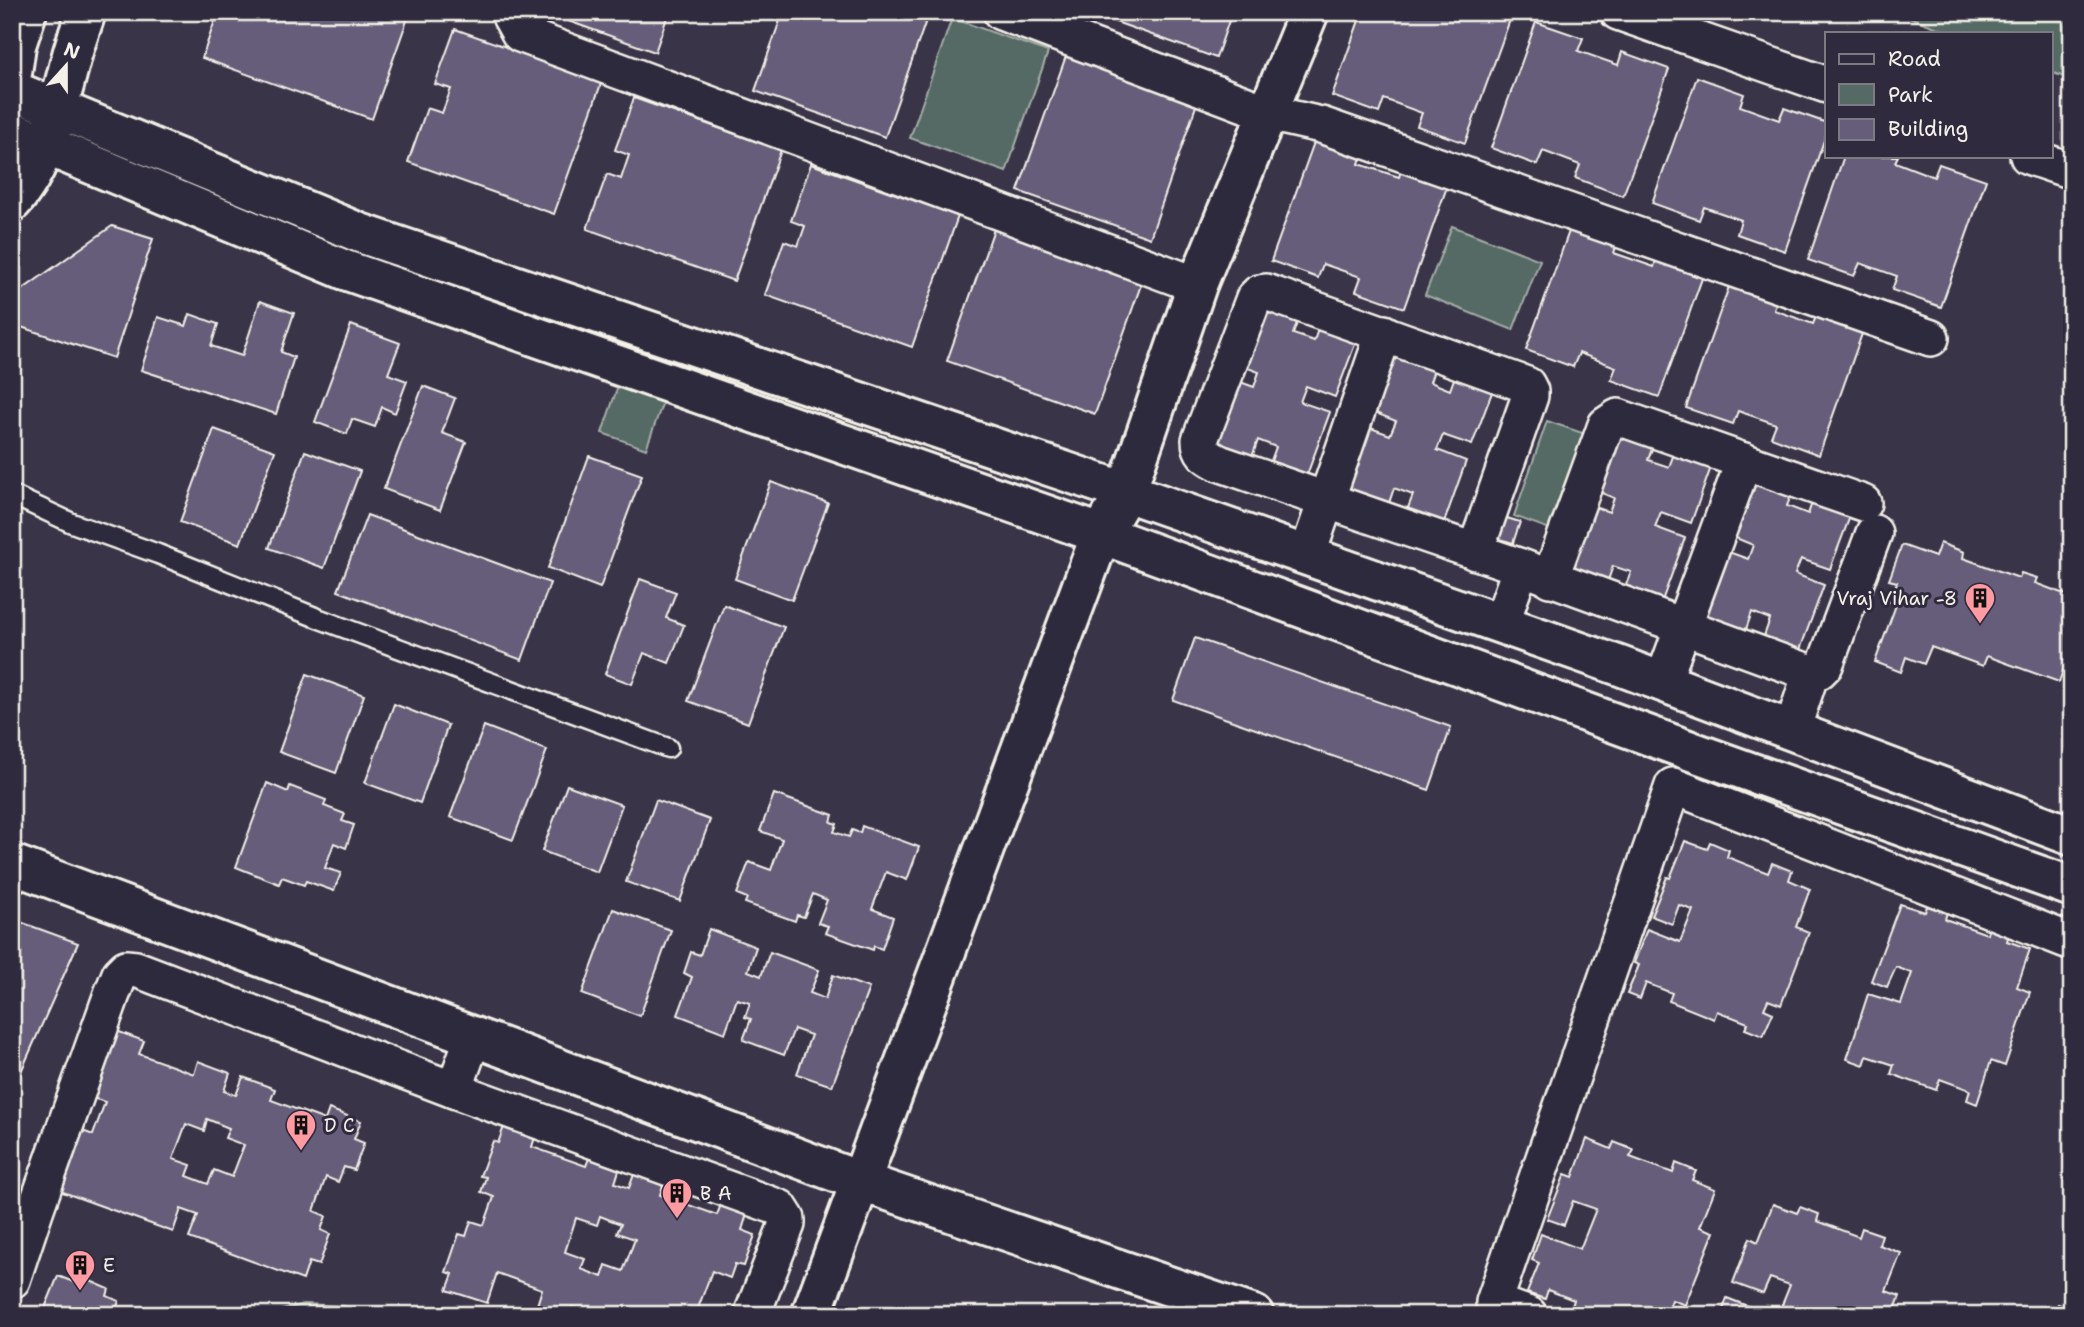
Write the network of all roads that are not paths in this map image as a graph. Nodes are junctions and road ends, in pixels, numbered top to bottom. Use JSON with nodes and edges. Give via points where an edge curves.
{"nodes":[{"id":1,"x":27,"y":12,"type":"edge"},
{"id":2,"x":86,"y":12,"type":"edge"},
{"id":3,"x":510,"y":12,"type":"edge"},
{"id":4,"x":1001,"y":12,"type":"edge"},
{"id":5,"x":1309,"y":12,"type":"edge"},
{"id":6,"x":1618,"y":12,"type":"edge"},
{"id":7,"x":12,"y":73,"type":"edge"},
{"id":8,"x":1825,"y":84,"type":"edge"},
{"id":9,"x":12,"y":90,"type":"edge"},
{"id":10,"x":58,"y":109,"type":"junction"},
{"id":11,"x":1268,"y":113,"type":"junction"},
{"id":12,"x":29,"y":137,"type":"edge"},
{"id":13,"x":2034,"y":158,"type":"edge"},
{"id":14,"x":2072,"y":171,"type":"edge"},
{"id":15,"x":12,"y":202,"type":"edge"},
{"id":16,"x":360,"y":233,"type":"junction"},
{"id":17,"x":345,"y":270,"type":"junction"},
{"id":18,"x":1197,"y":285,"type":"junction"},
{"id":19,"x":1384,"y":333,"type":"junction"},
{"id":20,"x":1931,"y":338,"type":"dead end"},
{"id":21,"x":1744,"y":461,"type":"junction"},
{"id":22,"x":1126,"y":492,"type":"junction"},
{"id":23,"x":12,"y":495,"type":"edge"},
{"id":24,"x":1326,"y":500,"type":"junction"},
{"id":25,"x":1101,"y":534,"type":"junction"},
{"id":26,"x":1475,"y":552,"type":"junction"},
{"id":27,"x":1307,"y":556,"type":"junction"},
{"id":28,"x":1536,"y":573,"type":"junction"},
{"id":29,"x":1501,"y":624,"type":"junction"},
{"id":30,"x":1682,"y":626,"type":"junction"},
{"id":31,"x":1620,"y":666,"type":"junction"},
{"id":32,"x":1811,"y":673,"type":"junction"},
{"id":33,"x":1663,"y":681,"type":"junction"},
{"id":34,"x":1599,"y":716,"type":"junction"},
{"id":35,"x":1792,"y":730,"type":"junction"},
{"id":36,"x":668,"y":748,"type":"dead end"},
{"id":37,"x":2072,"y":836,"type":"edge"},
{"id":38,"x":12,"y":864,"type":"edge"},
{"id":39,"x":2072,"y":887,"type":"edge"},
{"id":40,"x":2072,"y":942,"type":"edge"},
{"id":41,"x":473,"y":1037,"type":"junction"},
{"id":42,"x":454,"y":1090,"type":"junction"},
{"id":43,"x":862,"y":1182,"type":"junction"},
{"id":44,"x":12,"y":1280,"type":"edge"},
{"id":45,"x":752,"y":1315,"type":"edge"},
{"id":46,"x":811,"y":1315,"type":"edge"},
{"id":47,"x":1254,"y":1315,"type":"edge"},
{"id":48,"x":1529,"y":1315,"type":"edge"}],
"edges":[{"from":1,"to":7,"type":"street"},
{"from":2,"to":10,"type":"street"},
{"from":3,"to":18,"type":"street","via":[[520,34]]},
{"from":4,"to":11,"type":"street"},
{"from":5,"to":11,"type":"street"},
{"from":6,"to":8,"type":"street"},
{"from":9,"to":10,"type":"street"},
{"from":10,"to":12,"type":"street"},
{"from":10,"to":16,"type":"street"},
{"from":11,"to":18,"type":"street"},
{"from":11,"to":20,"type":"street","via":[[1321,125]]},
{"from":12,"to":15,"type":"street","via":[[23,191]]},
{"from":12,"to":17,"type":"street"},
{"from":13,"to":14,"type":"street"},
{"from":16,"to":17,"type":"street"},
{"from":16,"to":22,"type":"street"},
{"from":17,"to":25,"type":"street"},
{"from":18,"to":22,"type":"street"},
{"from":19,"to":24,"type":"street"},
{"from":19,"to":24,"type":"street","via":[[1259,293],[1200,440],[1200,449],[1219,463]]},
{"from":19,"to":26,"type":"street","via":[[1522,382],[1530,391]]},
{"from":21,"to":28,"type":"street","via":[[1625,419],[1612,419]]},
{"from":21,"to":30,"type":"street"},
{"from":21,"to":32,"type":"street","via":[[1868,518],[1825,666]]},
{"from":22,"to":25,"type":"street"},
{"from":22,"to":27,"type":"street"},
{"from":23,"to":36,"type":"lane","via":[[72,523],[320,619]]},
{"from":24,"to":26,"type":"street"},
{"from":24,"to":27,"type":"street"},
{"from":25,"to":34,"type":"street"},
{"from":25,"to":43,"type":"street"},
{"from":26,"to":28,"type":"street"},
{"from":27,"to":29,"type":"street"},
{"from":28,"to":29,"type":"street"},
{"from":28,"to":30,"type":"street"},
{"from":29,"to":31,"type":"street"},
{"from":30,"to":32,"type":"street"},
{"from":30,"to":33,"type":"street"},
{"from":31,"to":33,"type":"street"},
{"from":31,"to":34,"type":"street"},
{"from":32,"to":35,"type":"street"},
{"from":33,"to":35,"type":"street"},
{"from":34,"to":39,"type":"street"},
{"from":35,"to":37,"type":"street"},
{"from":38,"to":41,"type":"street"},
{"from":40,"to":48,"type":"street","via":[[1673,786],[1494,1302]]},
{"from":41,"to":42,"type":"street"},
{"from":41,"to":43,"type":"street"},
{"from":42,"to":44,"type":"street","via":[[126,968],[112,994]]},
{"from":42,"to":45,"type":"street","via":[[780,1208],[786,1224]]},
{"from":43,"to":46,"type":"street"},
{"from":43,"to":47,"type":"street"}]}
